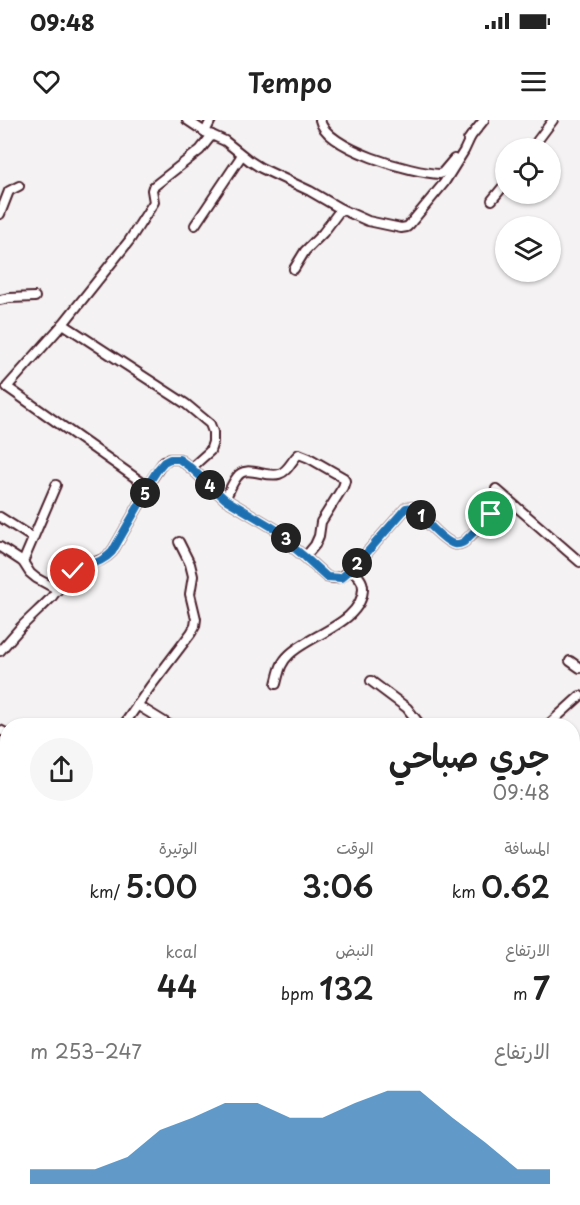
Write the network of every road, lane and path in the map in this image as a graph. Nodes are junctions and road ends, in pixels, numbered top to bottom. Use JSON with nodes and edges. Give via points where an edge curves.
{"nodes":[{"id":1,"x":187,"y":120,"type":"edge"},
{"id":2,"x":211,"y":120,"type":"edge"},
{"id":3,"x":320,"y":120,"type":"edge"},
{"id":4,"x":484,"y":120,"type":"edge"},
{"id":5,"x":553,"y":120,"type":"edge"},
{"id":6,"x":208,"y":134,"type":"junction"},
{"id":7,"x":471,"y":136,"type":"junction"},
{"id":8,"x":540,"y":138,"type":"edge"},
{"id":9,"x":242,"y":155,"type":"junction"},
{"id":10,"x":19,"y":186,"type":"dead end"},
{"id":11,"x":495,"y":196,"type":"edge"},
{"id":12,"x":492,"y":200,"type":"dead end"},
{"id":13,"x":341,"y":209,"type":"junction"},
{"id":14,"x":0,"y":214,"type":"edge"},
{"id":15,"x":195,"y":225,"type":"dead end"},
{"id":16,"x":294,"y":268,"type":"dead end"},
{"id":17,"x":35,"y":297,"type":"dead end"},
{"id":18,"x":0,"y":300,"type":"edge"},
{"id":19,"x":63,"y":324,"type":"junction"},
{"id":20,"x":4,"y":384,"type":"edge"},
{"id":21,"x":191,"y":468,"type":"junction"},
{"id":22,"x":56,"y":485,"type":"dead end"},
{"id":23,"x":147,"y":486,"type":"junction"},
{"id":24,"x":496,"y":489,"type":"dead end"},
{"id":25,"x":225,"y":499,"type":"junction"},
{"id":26,"x":491,"y":514,"type":"dead end"},
{"id":27,"x":0,"y":517,"type":"edge"},
{"id":28,"x":33,"y":538,"type":"junction"},
{"id":29,"x":179,"y":542,"type":"dead end"},
{"id":30,"x":0,"y":547,"type":"edge"},
{"id":31,"x":305,"y":557,"type":"junction"},
{"id":32,"x":22,"y":562,"type":"junction"},
{"id":33,"x":580,"y":562,"type":"edge"},
{"id":34,"x":350,"y":570,"type":"junction"},
{"id":35,"x":58,"y":590,"type":"junction"},
{"id":36,"x":0,"y":651,"type":"edge"},
{"id":37,"x":570,"y":661,"type":"dead end"},
{"id":38,"x":580,"y":668,"type":"edge"},
{"id":39,"x":371,"y":681,"type":"dead end"},
{"id":40,"x":276,"y":684,"type":"dead end"},
{"id":41,"x":580,"y":696,"type":"edge"},
{"id":42,"x":137,"y":705,"type":"junction"},
{"id":43,"x":128,"y":718,"type":"edge"},
{"id":44,"x":158,"y":718,"type":"edge"},
{"id":45,"x":414,"y":718,"type":"edge"},
{"id":46,"x":557,"y":718,"type":"edge"}],
"edges":[{"from":1,"to":6,"type":"street"},
{"from":2,"to":6,"type":"street"},
{"from":3,"to":7,"type":"street","via":[[323,130],[358,152],[435,174],[443,172]]},
{"from":4,"to":7,"type":"street"},
{"from":5,"to":8,"type":"street"},
{"from":6,"to":9,"type":"street"},
{"from":6,"to":19,"type":"street","via":[[200,150],[153,187],[154,202],[129,241]]},
{"from":7,"to":13,"type":"street","via":[[444,183],[407,227],[368,221]]},
{"from":9,"to":13,"type":"street"},
{"from":9,"to":15,"type":"street"},
{"from":10,"to":14,"type":"street","via":[[9,191]]},
{"from":11,"to":12,"type":"street"},
{"from":13,"to":16,"type":"street"},
{"from":17,"to":18,"type":"street"},
{"from":19,"to":20,"type":"street"},
{"from":19,"to":21,"type":"street","via":[[186,404],[210,424],[210,451]]},
{"from":20,"to":23,"type":"street"},
{"from":21,"to":23,"type":"street","via":[[179,459],[170,459]]},
{"from":21,"to":25,"type":"street"},
{"from":22,"to":28,"type":"street"},
{"from":23,"to":35,"type":"street","via":[[112,552],[73,571]]},
{"from":24,"to":33,"type":"street"},
{"from":25,"to":31,"type":"street","via":[[282,533]]},
{"from":25,"to":31,"type":"street","via":[[240,473],[277,475],[299,454],[344,478],[343,487],[321,522],[315,545]]},
{"from":26,"to":34,"type":"street","via":[[464,542],[454,544],[413,507],[406,508]]},
{"from":27,"to":28,"type":"street"},
{"from":28,"to":32,"type":"street"},
{"from":29,"to":42,"type":"street","via":[[192,570],[190,594],[195,626]]},
{"from":30,"to":32,"type":"street"},
{"from":31,"to":34,"type":"street","via":[[327,577],[341,578]]},
{"from":32,"to":35,"type":"street","via":[[36,578]]},
{"from":34,"to":40,"type":"street","via":[[363,585],[354,610],[291,652],[283,661]]},
{"from":35,"to":36,"type":"street"},
{"from":37,"to":38,"type":"street"},
{"from":39,"to":45,"type":"street"},
{"from":41,"to":46,"type":"street"},
{"from":42,"to":43,"type":"street"},
{"from":42,"to":44,"type":"street"}]}
